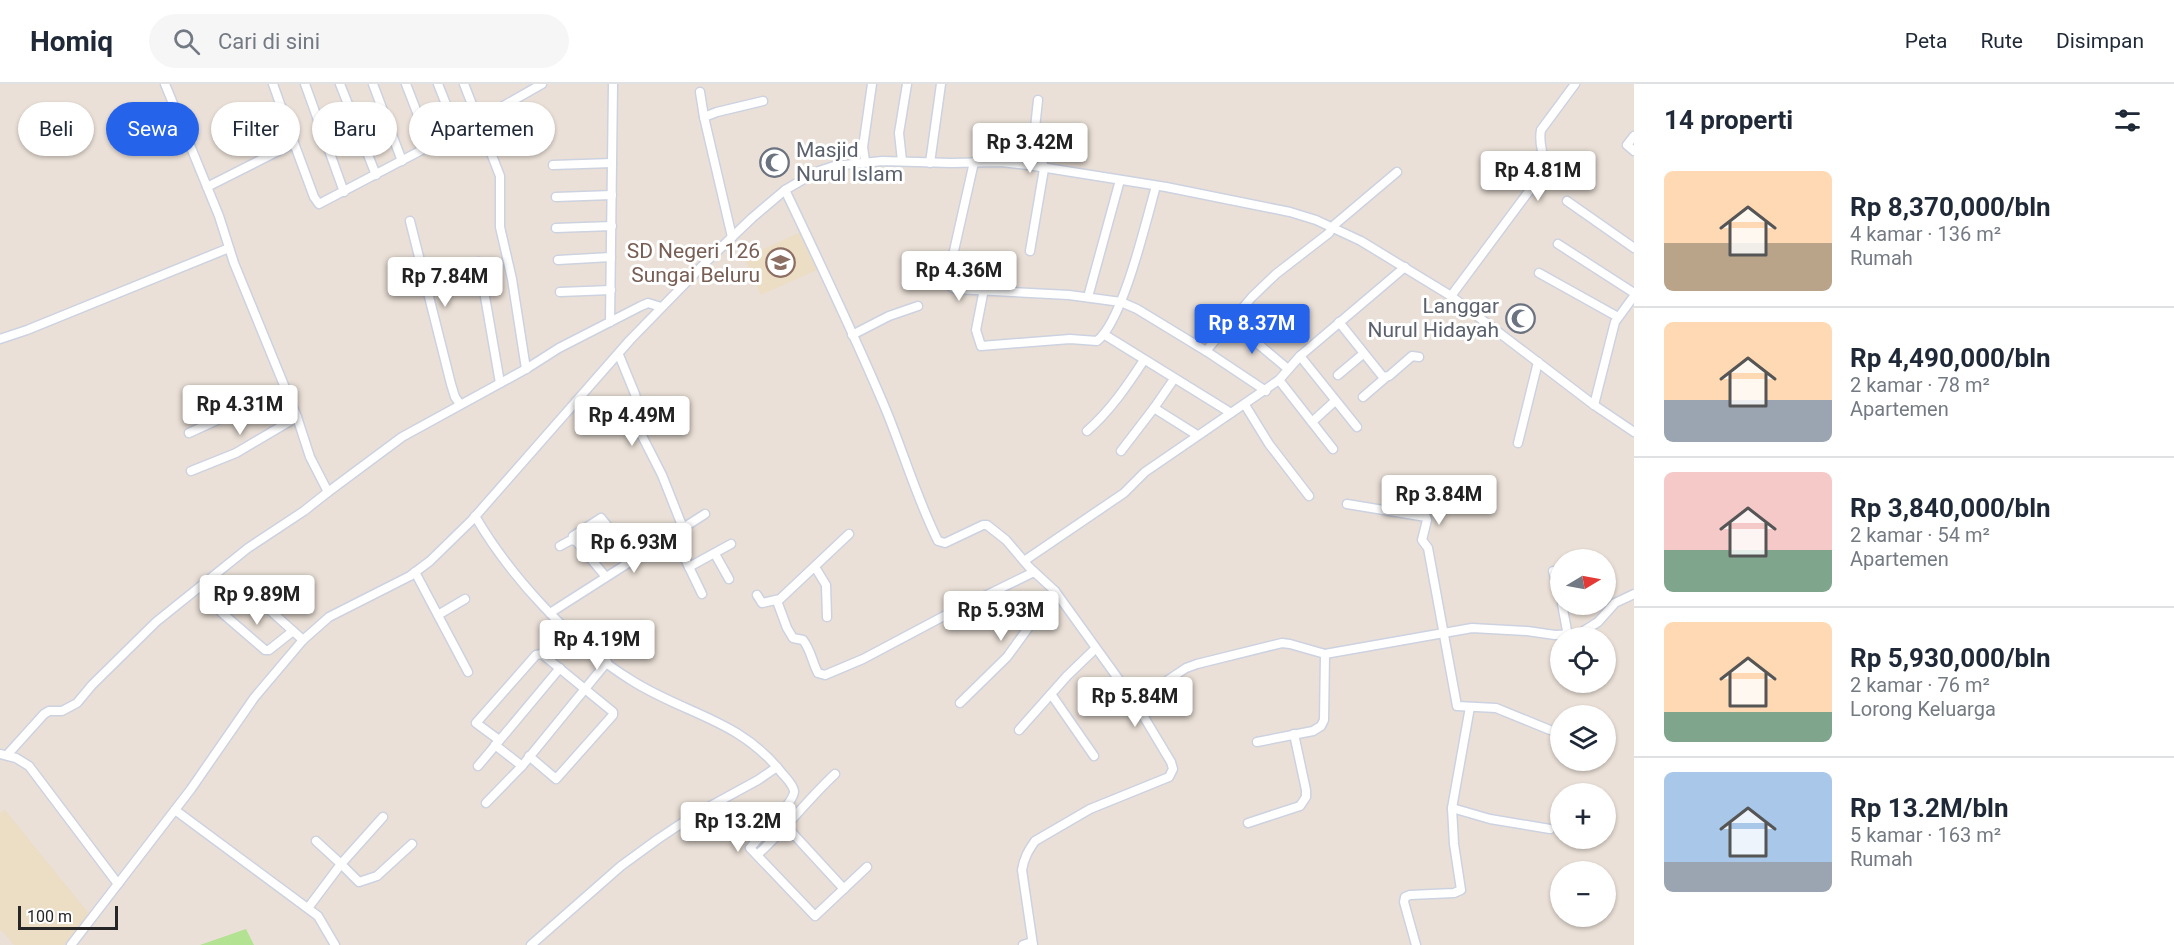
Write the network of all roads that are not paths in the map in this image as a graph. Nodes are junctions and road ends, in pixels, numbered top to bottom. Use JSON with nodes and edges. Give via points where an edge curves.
{"nodes":[{"id":1,"x":165,"y":84,"type":"edge"},
{"id":2,"x":273,"y":84,"type":"edge"},
{"id":3,"x":305,"y":84,"type":"edge"},
{"id":4,"x":340,"y":84,"type":"edge"},
{"id":5,"x":373,"y":84,"type":"edge"},
{"id":6,"x":406,"y":84,"type":"edge"},
{"id":7,"x":438,"y":84,"type":"edge"},
{"id":8,"x":464,"y":84,"type":"edge"},
{"id":9,"x":542,"y":84,"type":"edge"},
{"id":10,"x":613,"y":84,"type":"edge"},
{"id":11,"x":872,"y":84,"type":"edge"},
{"id":12,"x":907,"y":84,"type":"edge"},
{"id":13,"x":941,"y":84,"type":"edge"},
{"id":14,"x":1575,"y":84,"type":"edge"},
{"id":15,"x":700,"y":93,"type":"dead end"},
{"id":16,"x":1038,"y":100,"type":"dead end"},
{"id":17,"x":763,"y":101,"type":"dead end"},
{"id":18,"x":279,"y":102,"type":"edge"},
{"id":19,"x":413,"y":102,"type":"edge"},
{"id":20,"x":445,"y":102,"type":"edge"},
{"id":21,"x":470,"y":102,"type":"edge"},
{"id":22,"x":510,"y":102,"type":"edge"},
{"id":23,"x":704,"y":117,"type":"junction"},
{"id":24,"x":1634,"y":136,"type":"edge"},
{"id":25,"x":1634,"y":151,"type":"edge"},
{"id":26,"x":268,"y":156,"type":"edge"},
{"id":27,"x":299,"y":156,"type":"edge"},
{"id":28,"x":411,"y":156,"type":"edge"},
{"id":29,"x":492,"y":156,"type":"edge"},
{"id":30,"x":402,"y":161,"type":"junction"},
{"id":31,"x":902,"y":161,"type":"junction"},
{"id":32,"x":865,"y":162,"type":"junction"},
{"id":33,"x":974,"y":162,"type":"junction"},
{"id":34,"x":612,"y":163,"type":"junction"},
{"id":35,"x":930,"y":163,"type":"junction"},
{"id":36,"x":553,"y":165,"type":"dead end"},
{"id":37,"x":1044,"y":169,"type":"junction"},
{"id":38,"x":1397,"y":172,"type":"dead end"},
{"id":39,"x":375,"y":175,"type":"junction"},
{"id":40,"x":1120,"y":180,"type":"junction"},
{"id":41,"x":1156,"y":186,"type":"junction"},
{"id":42,"x":207,"y":187,"type":"junction"},
{"id":43,"x":785,"y":190,"type":"junction"},
{"id":44,"x":344,"y":192,"type":"junction"},
{"id":45,"x":612,"y":195,"type":"junction"},
{"id":46,"x":556,"y":197,"type":"dead end"},
{"id":47,"x":1567,"y":201,"type":"dead end"},
{"id":48,"x":410,"y":221,"type":"dead end"},
{"id":49,"x":612,"y":226,"type":"junction"},
{"id":50,"x":1333,"y":226,"type":"junction"},
{"id":51,"x":556,"y":228,"type":"dead end"},
{"id":52,"x":732,"y":237,"type":"junction"},
{"id":53,"x":1558,"y":244,"type":"dead end"},
{"id":54,"x":229,"y":248,"type":"junction"},
{"id":55,"x":1634,"y":248,"type":"edge"},
{"id":56,"x":1030,"y":251,"type":"dead end"},
{"id":57,"x":611,"y":257,"type":"junction"},
{"id":58,"x":558,"y":260,"type":"dead end"},
{"id":59,"x":478,"y":262,"type":"dead end"},
{"id":60,"x":1405,"y":267,"type":"junction"},
{"id":61,"x":1539,"y":273,"type":"dead end"},
{"id":62,"x":611,"y":290,"type":"junction"},
{"id":63,"x":984,"y":290,"type":"junction"},
{"id":64,"x":561,"y":292,"type":"dead end"},
{"id":65,"x":1634,"y":294,"type":"edge"},
{"id":66,"x":1451,"y":296,"type":"junction"},
{"id":67,"x":1088,"y":297,"type":"junction"},
{"id":68,"x":1121,"y":302,"type":"junction"},
{"id":69,"x":918,"y":306,"type":"dead end"},
{"id":70,"x":661,"y":307,"type":"junction"},
{"id":71,"x":1618,"y":317,"type":"junction"},
{"id":72,"x":610,"y":322,"type":"junction"},
{"id":73,"x":1232,"y":322,"type":"junction"},
{"id":74,"x":1339,"y":322,"type":"junction"},
{"id":75,"x":852,"y":335,"type":"junction"},
{"id":76,"x":1105,"y":335,"type":"junction"},
{"id":77,"x":0,"y":339,"type":"edge"},
{"id":78,"x":1206,"y":351,"type":"junction"},
{"id":79,"x":1363,"y":354,"type":"junction"},
{"id":80,"x":619,"y":355,"type":"junction"},
{"id":81,"x":1300,"y":356,"type":"junction"},
{"id":82,"x":1419,"y":357,"type":"dead end"},
{"id":83,"x":1143,"y":360,"type":"junction"},
{"id":84,"x":1538,"y":362,"type":"junction"},
{"id":85,"x":526,"y":369,"type":"junction"},
{"id":86,"x":1288,"y":369,"type":"junction"},
{"id":87,"x":1338,"y":375,"type":"dead end"},
{"id":88,"x":1385,"y":378,"type":"junction"},
{"id":89,"x":1174,"y":379,"type":"junction"},
{"id":90,"x":1279,"y":380,"type":"junction"},
{"id":91,"x":500,"y":383,"type":"junction"},
{"id":92,"x":285,"y":389,"type":"junction"},
{"id":93,"x":1266,"y":391,"type":"junction"},
{"id":94,"x":1363,"y":397,"type":"dead end"},
{"id":95,"x":1335,"y":401,"type":"junction"},
{"id":96,"x":460,"y":404,"type":"junction"},
{"id":97,"x":1245,"y":405,"type":"junction"},
{"id":98,"x":1594,"y":405,"type":"junction"},
{"id":99,"x":1154,"y":408,"type":"junction"},
{"id":100,"x":1230,"y":413,"type":"junction"},
{"id":101,"x":297,"y":417,"type":"junction"},
{"id":102,"x":1312,"y":422,"type":"junction"},
{"id":103,"x":1357,"y":427,"type":"dead end"},
{"id":104,"x":1087,"y":431,"type":"dead end"},
{"id":105,"x":189,"y":432,"type":"dead end"},
{"id":106,"x":1634,"y":432,"type":"edge"},
{"id":107,"x":1197,"y":435,"type":"junction"},
{"id":108,"x":1518,"y":443,"type":"dead end"},
{"id":109,"x":1333,"y":449,"type":"dead end"},
{"id":110,"x":1121,"y":451,"type":"dead end"},
{"id":111,"x":191,"y":471,"type":"dead end"},
{"id":112,"x":328,"y":492,"type":"junction"},
{"id":113,"x":1309,"y":496,"type":"dead end"},
{"id":114,"x":1347,"y":504,"type":"dead end"},
{"id":115,"x":705,"y":514,"type":"dead end"},
{"id":116,"x":471,"y":520,"type":"junction"},
{"id":117,"x":683,"y":528,"type":"junction"},
{"id":118,"x":673,"y":534,"type":"junction"},
{"id":119,"x":849,"y":534,"type":"dead end"},
{"id":120,"x":576,"y":541,"type":"junction"},
{"id":121,"x":731,"y":544,"type":"dead end"},
{"id":122,"x":560,"y":546,"type":"dead end"},
{"id":123,"x":715,"y":554,"type":"junction"},
{"id":124,"x":634,"y":559,"type":"junction"},
{"id":125,"x":1024,"y":561,"type":"junction"},
{"id":126,"x":689,"y":567,"type":"junction"},
{"id":127,"x":815,"y":567,"type":"junction"},
{"id":128,"x":415,"y":572,"type":"junction"},
{"id":129,"x":1034,"y":572,"type":"junction"},
{"id":130,"x":606,"y":577,"type":"junction"},
{"id":131,"x":729,"y":579,"type":"dead end"},
{"id":132,"x":1055,"y":591,"type":"junction"},
{"id":133,"x":702,"y":594,"type":"dead end"},
{"id":134,"x":1634,"y":594,"type":"edge"},
{"id":135,"x":253,"y":595,"type":"dead end"},
{"id":136,"x":757,"y":595,"type":"dead end"},
{"id":137,"x":465,"y":599,"type":"dead end"},
{"id":138,"x":777,"y":601,"type":"junction"},
{"id":139,"x":221,"y":612,"type":"dead end"},
{"id":140,"x":550,"y":613,"type":"junction"},
{"id":141,"x":438,"y":615,"type":"junction"},
{"id":142,"x":827,"y":617,"type":"dead end"},
{"id":143,"x":1592,"y":627,"type":"edge"},
{"id":144,"x":293,"y":631,"type":"junction"},
{"id":145,"x":1445,"y":633,"type":"junction"},
{"id":146,"x":1550,"y":634,"type":"edge"},
{"id":147,"x":303,"y":640,"type":"junction"},
{"id":148,"x":1095,"y":649,"type":"junction"},
{"id":149,"x":1324,"y":654,"type":"junction"},
{"id":150,"x":607,"y":662,"type":"junction"},
{"id":151,"x":560,"y":668,"type":"junction"},
{"id":152,"x":468,"y":672,"type":"dead end"},
{"id":153,"x":585,"y":688,"type":"junction"},
{"id":154,"x":1051,"y":694,"type":"junction"},
{"id":155,"x":1135,"y":702,"type":"junction"},
{"id":156,"x":960,"y":703,"type":"dead end"},
{"id":157,"x":1470,"y":707,"type":"junction"},
{"id":158,"x":1019,"y":730,"type":"dead end"},
{"id":159,"x":1550,"y":730,"type":"dead end"},
{"id":160,"x":1294,"y":734,"type":"junction"},
{"id":161,"x":497,"y":742,"type":"junction"},
{"id":162,"x":1257,"y":742,"type":"dead end"},
{"id":163,"x":3,"y":754,"type":"edge"},
{"id":164,"x":529,"y":756,"type":"junction"},
{"id":165,"x":1094,"y":756,"type":"dead end"},
{"id":166,"x":478,"y":766,"type":"dead end"},
{"id":167,"x":522,"y":766,"type":"junction"},
{"id":168,"x":777,"y":767,"type":"junction"},
{"id":169,"x":835,"y":774,"type":"dead end"},
{"id":170,"x":486,"y":803,"type":"dead end"},
{"id":171,"x":1452,"y":808,"type":"junction"},
{"id":172,"x":175,"y":810,"type":"junction"},
{"id":173,"x":383,"y":817,"type":"dead end"},
{"id":174,"x":1248,"y":822,"type":"dead end"},
{"id":175,"x":786,"y":826,"type":"junction"},
{"id":176,"x":1550,"y":829,"type":"dead end"},
{"id":177,"x":316,"y":841,"type":"dead end"},
{"id":178,"x":412,"y":844,"type":"dead end"},
{"id":179,"x":756,"y":855,"type":"junction"},
{"id":180,"x":341,"y":864,"type":"junction"},
{"id":181,"x":867,"y":867,"type":"dead end"},
{"id":182,"x":118,"y":884,"type":"junction"},
{"id":183,"x":844,"y":889,"type":"junction"},
{"id":184,"x":308,"y":908,"type":"junction"},
{"id":185,"x":1032,"y":944,"type":"edge"},
{"id":186,"x":71,"y":945,"type":"edge"},
{"id":187,"x":335,"y":945,"type":"edge"},
{"id":188,"x":531,"y":945,"type":"edge"},
{"id":189,"x":1023,"y":945,"type":"edge"},
{"id":190,"x":1416,"y":945,"type":"edge"}],
"edges":[{"from":1,"to":42,"type":"street"},
{"from":2,"to":18,"type":"street"},
{"from":3,"to":44,"type":"street"},
{"from":4,"to":39,"type":"street"},
{"from":5,"to":30,"type":"street"},
{"from":6,"to":19,"type":"street"},
{"from":7,"to":20,"type":"street"},
{"from":8,"to":21,"type":"street"},
{"from":9,"to":22,"type":"street"},
{"from":10,"to":34,"type":"street"},
{"from":11,"to":32,"type":"street","via":[[863,147]]},
{"from":12,"to":31,"type":"street","via":[[899,133]]},
{"from":13,"to":35,"type":"street"},
{"from":14,"to":66,"type":"street","via":[[1541,130],[1545,161],[1538,179]]},
{"from":15,"to":23,"type":"street"},
{"from":16,"to":37,"type":"street","via":[[1035,128]]},
{"from":17,"to":23,"type":"street"},
{"from":23,"to":52,"type":"street"},
{"from":24,"to":25,"type":"street","via":[[1627,146]]},
{"from":26,"to":42,"type":"street"},
{"from":27,"to":44,"type":"street","via":[[316,202]]},
{"from":28,"to":30,"type":"street"},
{"from":29,"to":85,"type":"street","via":[[500,176],[500,227]]},
{"from":30,"to":39,"type":"street"},
{"from":31,"to":32,"type":"street"},
{"from":31,"to":35,"type":"street"},
{"from":32,"to":43,"type":"street","via":[[816,172]]},
{"from":33,"to":35,"type":"street"},
{"from":33,"to":37,"type":"street"},
{"from":33,"to":63,"type":"street","via":[[947,282],[955,289]]},
{"from":34,"to":36,"type":"street"},
{"from":34,"to":45,"type":"street"},
{"from":37,"to":40,"type":"street"},
{"from":37,"to":56,"type":"street"},
{"from":38,"to":50,"type":"street"},
{"from":39,"to":44,"type":"street"},
{"from":40,"to":41,"type":"street"},
{"from":40,"to":67,"type":"street"},
{"from":41,"to":50,"type":"street","via":[[1290,212]]},
{"from":41,"to":68,"type":"street"},
{"from":42,"to":54,"type":"street"},
{"from":43,"to":52,"type":"street"},
{"from":43,"to":75,"type":"street"},
{"from":45,"to":46,"type":"street"},
{"from":45,"to":49,"type":"street"},
{"from":47,"to":55,"type":"street"},
{"from":48,"to":96,"type":"street","via":[[451,384]]},
{"from":49,"to":51,"type":"street"},
{"from":49,"to":57,"type":"street"},
{"from":50,"to":60,"type":"street"},
{"from":50,"to":73,"type":"street","via":[[1266,283]]},
{"from":52,"to":70,"type":"street"},
{"from":53,"to":65,"type":"street"},
{"from":54,"to":77,"type":"street"},
{"from":54,"to":92,"type":"street"},
{"from":57,"to":58,"type":"street"},
{"from":57,"to":62,"type":"street"},
{"from":59,"to":91,"type":"street"},
{"from":60,"to":66,"type":"street"},
{"from":60,"to":74,"type":"street"},
{"from":61,"to":71,"type":"street"},
{"from":62,"to":64,"type":"street"},
{"from":62,"to":72,"type":"street"},
{"from":63,"to":67,"type":"street"},
{"from":63,"to":76,"type":"street","via":[[976,330],[981,346],[1070,339],[1094,341]]},
{"from":65,"to":71,"type":"street"},
{"from":66,"to":84,"type":"street"},
{"from":67,"to":68,"type":"street"},
{"from":68,"to":76,"type":"street"},
{"from":68,"to":78,"type":"street"},
{"from":69,"to":75,"type":"street"},
{"from":70,"to":72,"type":"street","via":[[648,303]]},
{"from":70,"to":80,"type":"street"},
{"from":71,"to":98,"type":"street"},
{"from":72,"to":85,"type":"street"},
{"from":73,"to":78,"type":"street"},
{"from":73,"to":86,"type":"street"},
{"from":74,"to":79,"type":"street"},
{"from":74,"to":81,"type":"street"},
{"from":75,"to":125,"type":"street","via":[[938,541],[945,543],[987,525]]},
{"from":76,"to":83,"type":"street"},
{"from":78,"to":93,"type":"street"},
{"from":79,"to":87,"type":"street"},
{"from":79,"to":88,"type":"street"},
{"from":80,"to":116,"type":"street"},
{"from":80,"to":117,"type":"street","via":[[637,402],[634,420]]},
{"from":81,"to":86,"type":"street"},
{"from":81,"to":95,"type":"street"},
{"from":82,"to":88,"type":"street","via":[[1412,356]]},
{"from":83,"to":89,"type":"street"},
{"from":83,"to":104,"type":"street","via":[[1120,396]]},
{"from":84,"to":98,"type":"street"},
{"from":84,"to":108,"type":"street"},
{"from":85,"to":91,"type":"street"},
{"from":86,"to":90,"type":"street"},
{"from":88,"to":94,"type":"street"},
{"from":89,"to":99,"type":"street"},
{"from":89,"to":100,"type":"street"},
{"from":90,"to":93,"type":"street"},
{"from":90,"to":102,"type":"street"},
{"from":91,"to":96,"type":"street"},
{"from":92,"to":101,"type":"street"},
{"from":92,"to":105,"type":"street"},
{"from":93,"to":97,"type":"street"},
{"from":95,"to":102,"type":"street"},
{"from":95,"to":103,"type":"street"},
{"from":96,"to":112,"type":"street","via":[[402,437]]},
{"from":97,"to":100,"type":"street"},
{"from":97,"to":113,"type":"street"},
{"from":98,"to":106,"type":"street"},
{"from":99,"to":107,"type":"street"},
{"from":99,"to":110,"type":"street"},
{"from":100,"to":107,"type":"street"},
{"from":101,"to":111,"type":"street","via":[[236,453]]},
{"from":101,"to":112,"type":"street","via":[[310,457]]},
{"from":102,"to":109,"type":"street"},
{"from":107,"to":125,"type":"street","via":[[1145,472],[1124,493]]},
{"from":112,"to":163,"type":"street","via":[[184,597],[134,642],[77,703],[62,711],[46,712]]},
{"from":114,"to":145,"type":"street","via":[[1426,517],[1422,540],[1428,548]]},
{"from":115,"to":117,"type":"street"},
{"from":116,"to":128,"type":"street"},
{"from":116,"to":140,"type":"street"},
{"from":117,"to":118,"type":"street"},
{"from":118,"to":124,"type":"street"},
{"from":118,"to":126,"type":"street"},
{"from":119,"to":127,"type":"street"},
{"from":120,"to":122,"type":"street"},
{"from":120,"to":124,"type":"street","via":[[573,536],[602,518]]},
{"from":120,"to":130,"type":"street"},
{"from":121,"to":123,"type":"street"},
{"from":123,"to":126,"type":"street"},
{"from":123,"to":131,"type":"street"},
{"from":124,"to":130,"type":"street"},
{"from":125,"to":129,"type":"street"},
{"from":126,"to":133,"type":"street"},
{"from":127,"to":138,"type":"street"},
{"from":127,"to":142,"type":"street","via":[[825,585]]},
{"from":128,"to":141,"type":"street"},
{"from":128,"to":147,"type":"street","via":[[329,617]]},
{"from":129,"to":132,"type":"street"},
{"from":129,"to":138,"type":"street","via":[[825,675],[818,674],[803,640],[793,638]]},
{"from":130,"to":140,"type":"street"},
{"from":132,"to":148,"type":"street"},
{"from":132,"to":156,"type":"street","via":[[1007,657]]},
{"from":134,"to":143,"type":"street","via":[[1615,603]]},
{"from":135,"to":144,"type":"street"},
{"from":136,"to":138,"type":"street","via":[[762,603]]},
{"from":137,"to":141,"type":"street"},
{"from":139,"to":144,"type":"street","via":[[265,650]]},
{"from":140,"to":150,"type":"street","via":[[572,636]]},
{"from":141,"to":152,"type":"street"},
{"from":144,"to":147,"type":"street"},
{"from":145,"to":146,"type":"street","via":[[1487,627]]},
{"from":145,"to":149,"type":"street"},
{"from":145,"to":157,"type":"street","via":[[1457,706]]},
{"from":147,"to":172,"type":"street","via":[[254,698]]},
{"from":148,"to":154,"type":"street"},
{"from":148,"to":155,"type":"street"},
{"from":149,"to":155,"type":"street","via":[[1282,644],[1197,664]]},
{"from":149,"to":160,"type":"street","via":[[1324,720],[1313,731]]},
{"from":150,"to":153,"type":"street"},
{"from":150,"to":168,"type":"street","via":[[630,680],[726,725]]},
{"from":151,"to":153,"type":"street"},
{"from":151,"to":161,"type":"street"},
{"from":151,"to":161,"type":"street","via":[[542,654],[536,655],[476,723]]},
{"from":153,"to":164,"type":"street"},
{"from":153,"to":164,"type":"street","via":[[613,715],[556,779]]},
{"from":154,"to":158,"type":"street"},
{"from":154,"to":165,"type":"street"},
{"from":155,"to":185,"type":"street","via":[[1171,762],[1173,772],[1152,785],[1090,809],[1035,841],[1024,858],[1022,870]]},
{"from":157,"to":159,"type":"street","via":[[1496,708]]},
{"from":157,"to":171,"type":"street"},
{"from":160,"to":162,"type":"street"},
{"from":160,"to":174,"type":"street","via":[[1306,790],[1304,802]]},
{"from":161,"to":166,"type":"street"},
{"from":161,"to":167,"type":"street"},
{"from":163,"to":182,"type":"street","via":[[29,766]]},
{"from":164,"to":167,"type":"street"},
{"from":167,"to":170,"type":"street"},
{"from":168,"to":179,"type":"street","via":[[794,791],[778,817],[750,848]]},
{"from":168,"to":188,"type":"street","via":[[648,846]]},
{"from":169,"to":175,"type":"street"},
{"from":171,"to":176,"type":"street"},
{"from":171,"to":190,"type":"street","via":[[1461,890],[1405,897]]},
{"from":172,"to":182,"type":"street"},
{"from":172,"to":184,"type":"street"},
{"from":173,"to":180,"type":"street"},
{"from":175,"to":179,"type":"street"},
{"from":175,"to":183,"type":"street"},
{"from":177,"to":180,"type":"street"},
{"from":178,"to":180,"type":"street","via":[[377,876],[358,882]]},
{"from":179,"to":183,"type":"street","via":[[815,916]]},
{"from":180,"to":184,"type":"street"},
{"from":181,"to":183,"type":"street"},
{"from":182,"to":186,"type":"street"},
{"from":184,"to":187,"type":"street","via":[[327,928]]},
{"from":185,"to":189,"type":"street"}]}
